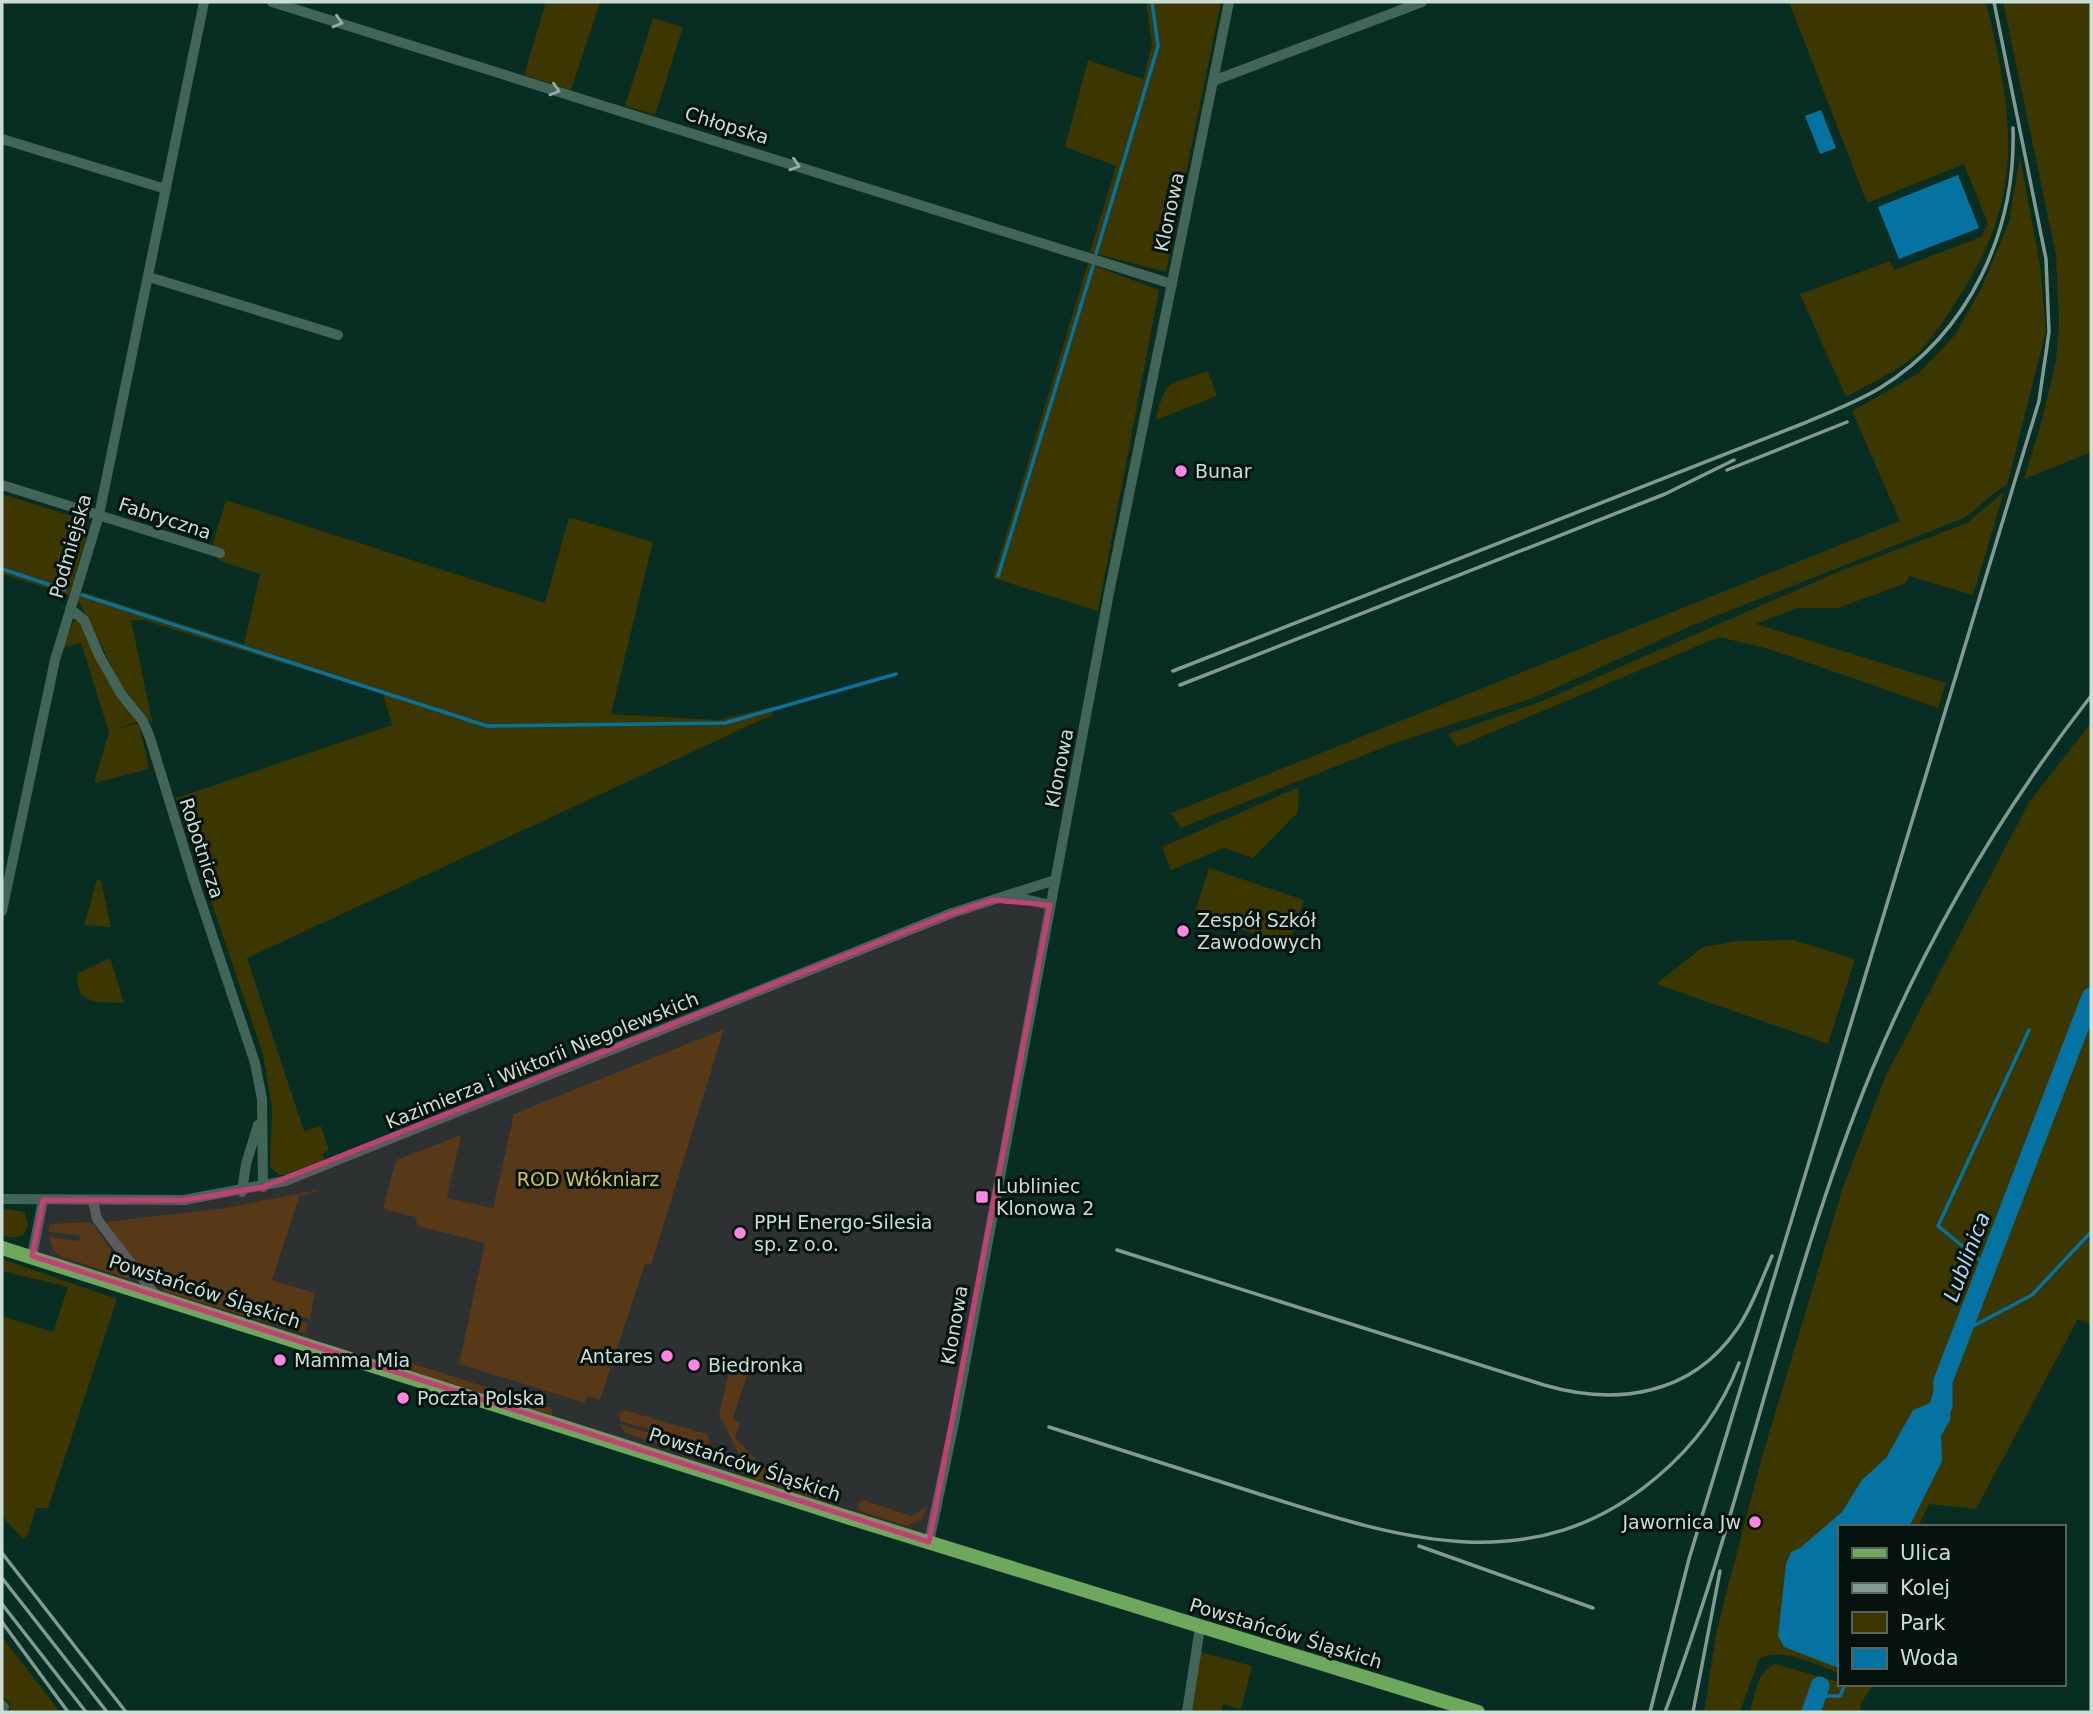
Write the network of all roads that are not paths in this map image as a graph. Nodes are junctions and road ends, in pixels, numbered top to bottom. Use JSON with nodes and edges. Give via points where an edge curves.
{"nodes":[{"id":1,"x":204,"y":2,"type":"edge"},
{"id":2,"x":272,"y":2,"type":"edge"},
{"id":3,"x":1229,"y":2,"type":"edge"},
{"id":4,"x":1422,"y":2,"type":"edge"},
{"id":5,"x":1213,"y":81,"type":"junction"},
{"id":6,"x":2,"y":139,"type":"edge"},
{"id":7,"x":166,"y":189,"type":"junction"},
{"id":8,"x":149,"y":277,"type":"junction"},
{"id":9,"x":1172,"y":284,"type":"junction"},
{"id":10,"x":338,"y":335,"type":"dead end"},
{"id":11,"x":2,"y":485,"type":"edge"},
{"id":12,"x":99,"y":515,"type":"junction"},
{"id":13,"x":220,"y":553,"type":"dead end"},
{"id":14,"x":70,"y":610,"type":"junction"},
{"id":15,"x":1055,"y":880,"type":"junction"},
{"id":16,"x":993,"y":900,"type":"junction"},
{"id":17,"x":1050,"y":905,"type":"junction"},
{"id":18,"x":2,"y":911,"type":"edge"},
{"id":19,"x":261,"y":1116,"type":"junction"},
{"id":20,"x":263,"y":1188,"type":"junction"},
{"id":21,"x":242,"y":1192,"type":"junction"},
{"id":22,"x":2,"y":1199,"type":"edge"},
{"id":23,"x":43,"y":1200,"type":"junction"},
{"id":24,"x":93,"y":1201,"type":"junction"},
{"id":25,"x":2,"y":1248,"type":"edge"},
{"id":26,"x":32,"y":1256,"type":"junction"},
{"id":27,"x":156,"y":1296,"type":"junction"},
{"id":28,"x":929,"y":1542,"type":"junction"},
{"id":29,"x":1199,"y":1627,"type":"junction"},
{"id":30,"x":1186,"y":1712,"type":"edge"},
{"id":31,"x":1478,"y":1712,"type":"edge"}],
"edges":[{"from":1,"to":7,"type":"street","name":"Podmiejska"},
{"from":2,"to":9,"type":"street","name":"Chłopska","one_way":true},
{"from":3,"to":5,"type":"street","name":"Klonowa"},
{"from":4,"to":5,"type":"street"},
{"from":5,"to":9,"type":"street","name":"Klonowa"},
{"from":6,"to":7,"type":"street"},
{"from":7,"to":8,"type":"street","name":"Podmiejska"},
{"from":8,"to":10,"type":"street"},
{"from":8,"to":12,"type":"street","name":"Podmiejska"},
{"from":9,"to":15,"type":"street","name":"Klonowa"},
{"from":11,"to":12,"type":"street","name":"Fabryczna"},
{"from":12,"to":13,"type":"street","name":"Fabryczna"},
{"from":12,"to":14,"type":"street","name":"Podmiejska"},
{"from":14,"to":18,"type":"street","name":"Podmiejska","via":[[55,660]]},
{"from":14,"to":19,"type":"street","name":"Robotnicza","via":[[84,620],[99,655],[150,738],[252,1054],[261,1090]]},
{"from":15,"to":16,"type":"street","name":"Kazimierza i Wiktorii Niegolewskich"},
{"from":15,"to":17,"type":"street","name":"Klonowa"},
{"from":16,"to":17,"type":"street","via":[[1025,899]]},
{"from":16,"to":20,"type":"street","name":"Kazimierza i Wiktorii Niegolewskich"},
{"from":17,"to":28,"type":"street","name":"Klonowa"},
{"from":19,"to":20,"type":"street","name":"Robotnicza"},
{"from":19,"to":21,"type":"street","name":"Robotnicza"},
{"from":20,"to":21,"type":"street","name":"Kazimierza i Wiktorii Niegolewskich"},
{"from":21,"to":24,"type":"street","name":"Kazimierza i Wiktorii Niegolewskich","via":[[187,1200]]},
{"from":22,"to":23,"type":"street","name":"Kazimierza i Wiktorii Niegolewskich"},
{"from":23,"to":24,"type":"street","name":"Kazimierza i Wiktorii Niegolewskich"},
{"from":23,"to":26,"type":"street"},
{"from":24,"to":27,"type":"street","via":[[97,1219]]},
{"from":25,"to":26,"type":"main road","name":"Powstańców Śląskich"},
{"from":26,"to":27,"type":"main road","name":"Powstańców Śląskich"},
{"from":27,"to":28,"type":"main road","name":"Powstańców Śląskich"},
{"from":28,"to":29,"type":"main road","name":"Powstańców Śląskich"},
{"from":29,"to":30,"type":"street"},
{"from":29,"to":31,"type":"main road","name":"Powstańców Śląskich"}]}
